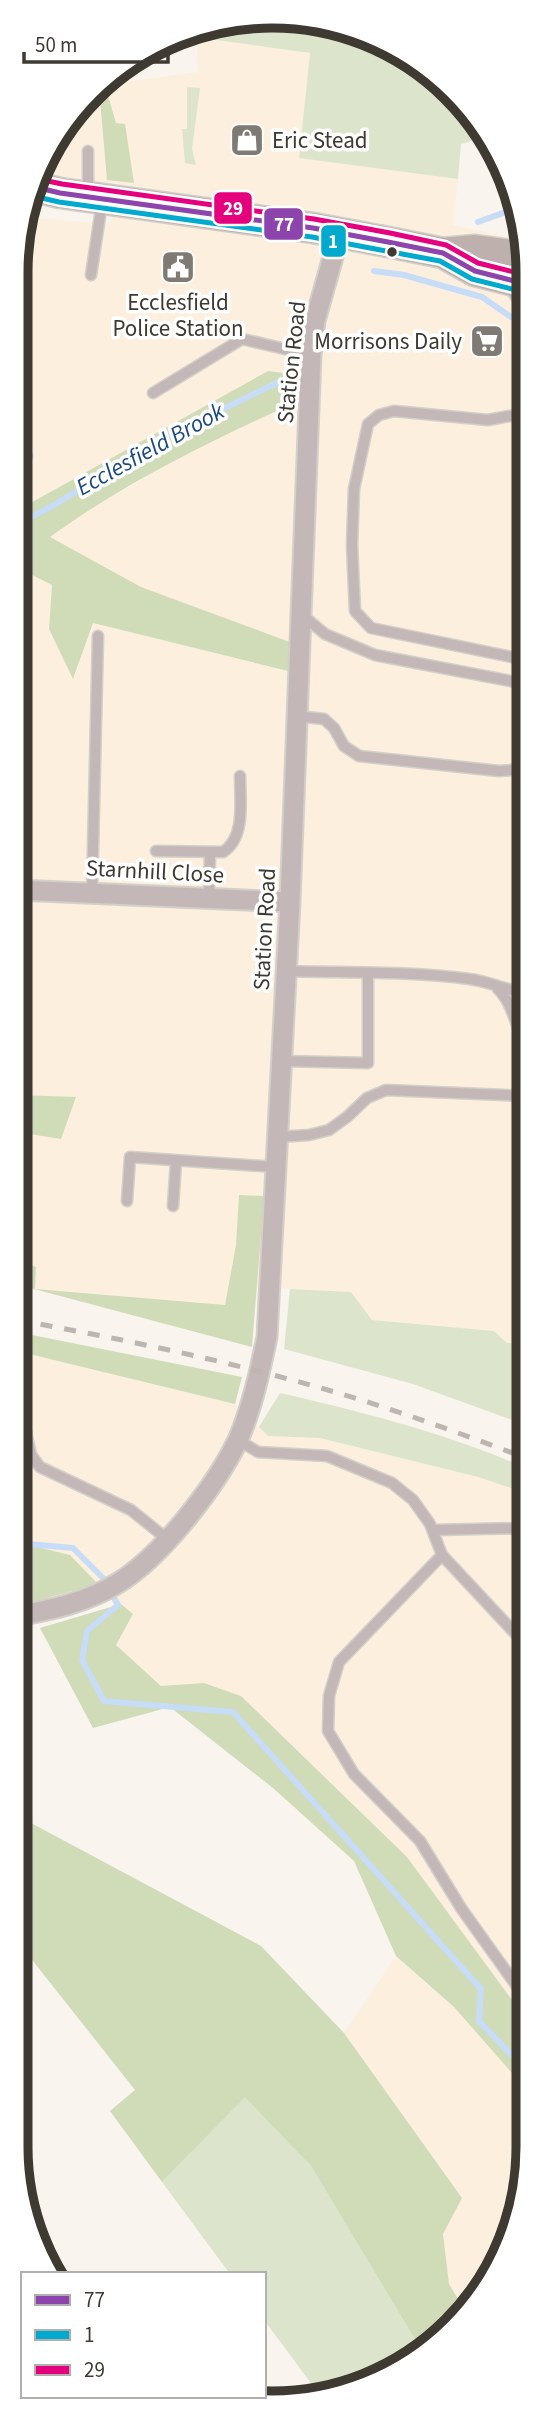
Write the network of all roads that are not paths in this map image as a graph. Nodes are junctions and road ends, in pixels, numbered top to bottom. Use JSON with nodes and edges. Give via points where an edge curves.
{"nodes":[{"id":1,"x":88,"y":151,"type":"dead end"},
{"id":2,"x":64,"y":194,"type":"edge"},
{"id":3,"x":340,"y":232,"type":"junction"},
{"id":4,"x":443,"y":253,"type":"junction"},
{"id":5,"x":515,"y":255,"type":"edge"},
{"id":6,"x":91,"y":275,"type":"dead end"},
{"id":7,"x":513,"y":281,"type":"edge"},
{"id":8,"x":311,"y":355,"type":"junction"},
{"id":9,"x":153,"y":393,"type":"dead end"},
{"id":10,"x":515,"y":415,"type":"edge"},
{"id":11,"x":301,"y":613,"type":"junction"},
{"id":12,"x":98,"y":636,"type":"dead end"},
{"id":13,"x":515,"y":658,"type":"edge"},
{"id":14,"x":515,"y":682,"type":"edge"},
{"id":15,"x":295,"y":716,"type":"junction"},
{"id":16,"x":515,"y":770,"type":"edge"},
{"id":17,"x":240,"y":776,"type":"dead end"},
{"id":18,"x":156,"y":851,"type":"dead end"},
{"id":19,"x":210,"y":852,"type":"junction"},
{"id":20,"x":28,"y":890,"type":"edge"},
{"id":21,"x":92,"y":892,"type":"junction"},
{"id":22,"x":209,"y":899,"type":"junction"},
{"id":23,"x":290,"y":902,"type":"junction"},
{"id":24,"x":286,"y":971,"type":"junction"},
{"id":25,"x":368,"y":973,"type":"junction"},
{"id":26,"x":492,"y":984,"type":"junction"},
{"id":27,"x":515,"y":991,"type":"edge"},
{"id":28,"x":515,"y":1024,"type":"edge"},
{"id":29,"x":282,"y":1060,"type":"junction"},
{"id":30,"x":515,"y":1096,"type":"edge"},
{"id":31,"x":278,"y":1136,"type":"junction"},
{"id":32,"x":176,"y":1161,"type":"junction"},
{"id":33,"x":275,"y":1167,"type":"junction"},
{"id":34,"x":127,"y":1201,"type":"dead end"},
{"id":35,"x":173,"y":1206,"type":"dead end"},
{"id":36,"x":238,"y":1440,"type":"junction"},
{"id":37,"x":29,"y":1444,"type":"edge"},
{"id":38,"x":516,"y":1528,"type":"edge"},
{"id":39,"x":433,"y":1530,"type":"junction"},
{"id":40,"x":167,"y":1539,"type":"junction"},
{"id":41,"x":442,"y":1555,"type":"junction"},
{"id":42,"x":29,"y":1613,"type":"edge"},
{"id":43,"x":516,"y":1634,"type":"edge"},
{"id":44,"x":516,"y":1985,"type":"edge"}],
"edges":[{"from":1,"to":2,"type":"lane"},
{"from":2,"to":3,"type":"main road"},
{"from":2,"to":6,"type":"lane"},
{"from":3,"to":4,"type":"main road"},
{"from":3,"to":8,"type":"street","name":"Station Road","via":[[315,321]]},
{"from":4,"to":5,"type":"main road","via":[[475,250]]},
{"from":4,"to":7,"type":"main road","via":[[475,271]]},
{"from":8,"to":9,"type":"lane","via":[[243,339]]},
{"from":8,"to":11,"type":"street","name":"Station Road"},
{"from":10,"to":13,"type":"lane","via":[[488,420],[394,411],[379,415],[368,424],[354,489],[352,545],[355,611],[371,628]]},
{"from":11,"to":14,"type":"lane","via":[[325,634],[375,656]]},
{"from":11,"to":15,"type":"street","name":"Station Road"},
{"from":12,"to":21,"type":"lane"},
{"from":15,"to":16,"type":"lane","via":[[324,719],[344,746],[359,756]]},
{"from":15,"to":23,"type":"street","name":"Station Road"},
{"from":17,"to":19,"type":"lane","via":[[235,839],[223,852]]},
{"from":18,"to":19,"type":"lane"},
{"from":19,"to":22,"type":"lane"},
{"from":20,"to":21,"type":"street","name":"Starnhill Close"},
{"from":21,"to":22,"type":"street","name":"Starnhill Close"},
{"from":22,"to":23,"type":"street","name":"Starnhill Close"},
{"from":23,"to":24,"type":"street","name":"Station Road"},
{"from":24,"to":25,"type":"lane"},
{"from":24,"to":29,"type":"street","name":"Station Road"},
{"from":25,"to":26,"type":"lane"},
{"from":25,"to":29,"type":"lane","via":[[368,1063]]},
{"from":26,"to":27,"type":"lane"},
{"from":26,"to":28,"type":"lane","via":[[505,996]]},
{"from":29,"to":31,"type":"street","name":"Station Road"},
{"from":30,"to":31,"type":"lane","via":[[386,1090],[367,1098],[329,1130]]},
{"from":31,"to":33,"type":"street","name":"Station Road"},
{"from":32,"to":33,"type":"lane"},
{"from":32,"to":34,"type":"lane","via":[[130,1157]]},
{"from":32,"to":35,"type":"lane"},
{"from":33,"to":36,"type":"street","name":"Station Road","via":[[267,1336]]},
{"from":36,"to":39,"type":"lane","via":[[258,1452],[327,1456],[359,1467],[393,1483],[413,1500]]},
{"from":36,"to":40,"type":"street","name":"Station Road","via":[[213,1482]]},
{"from":37,"to":40,"type":"lane","via":[[40,1467],[131,1510]]},
{"from":38,"to":39,"type":"lane"},
{"from":39,"to":41,"type":"lane"},
{"from":40,"to":42,"type":"street","name":"Station Road","via":[[118,1583],[79,1601]]},
{"from":41,"to":43,"type":"lane"},
{"from":41,"to":44,"type":"lane","via":[[339,1662],[328,1696],[328,1731],[354,1774],[420,1841]]}]}
